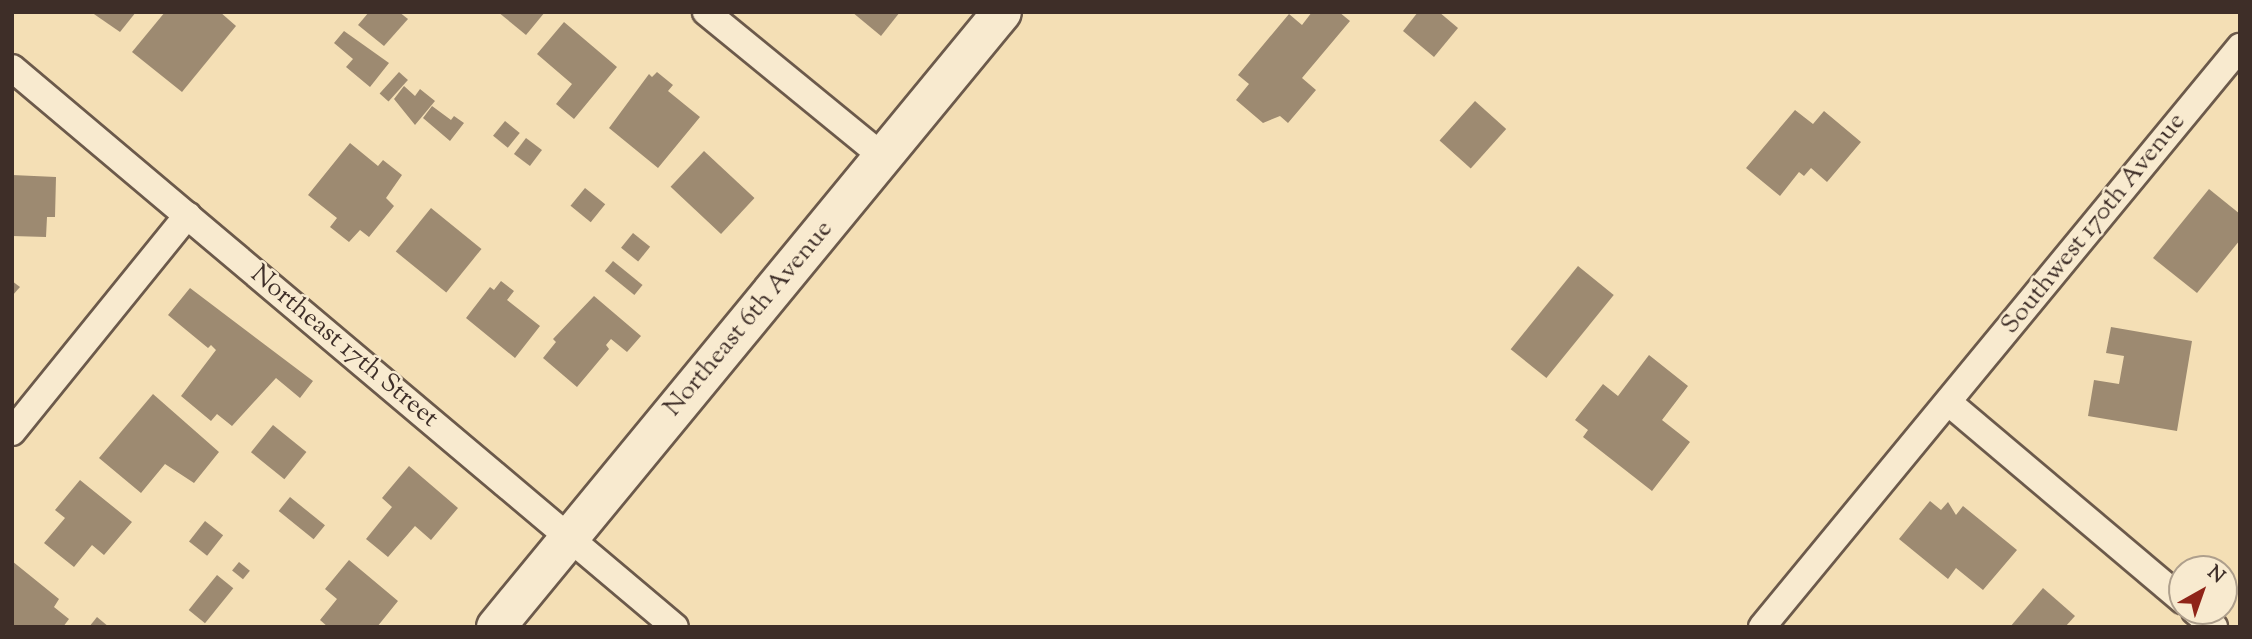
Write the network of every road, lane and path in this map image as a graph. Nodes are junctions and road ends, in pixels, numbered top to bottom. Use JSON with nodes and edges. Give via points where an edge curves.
{"nodes":[{"id":1,"x":706,"y":12,"type":"edge"},
{"id":2,"x":1002,"y":12,"type":"edge"},
{"id":3,"x":2240,"y":47,"type":"edge"},
{"id":4,"x":12,"y":68,"type":"edge"},
{"id":5,"x":883,"y":158,"type":"junction"},
{"id":6,"x":188,"y":215,"type":"junction"},
{"id":7,"x":1948,"y":402,"type":"junction"},
{"id":8,"x":12,"y":432,"type":"edge"},
{"id":9,"x":568,"y":537,"type":"junction"},
{"id":10,"x":2168,"y":588,"type":"edge"},
{"id":11,"x":496,"y":627,"type":"edge"},
{"id":12,"x":675,"y":627,"type":"edge"},
{"id":13,"x":1762,"y":627,"type":"edge"}],
"edges":[{"from":1,"to":5,"type":"street"},
{"from":2,"to":5,"type":"street","name":"Northeast 6th Avenue"},
{"from":3,"to":7,"type":"street","name":"Southwest 170th Avenue"},
{"from":4,"to":6,"type":"street","name":"Northeast 17th Street"},
{"from":5,"to":9,"type":"street","name":"Northeast 6th Avenue"},
{"from":6,"to":8,"type":"street"},
{"from":6,"to":9,"type":"street","name":"Northeast 17th Street"},
{"from":7,"to":10,"type":"street"},
{"from":7,"to":13,"type":"street","name":"Southwest 170th Avenue"},
{"from":9,"to":11,"type":"street","name":"Northeast 6th Avenue"},
{"from":9,"to":12,"type":"street","name":"Northeast 17th Street"}]}
